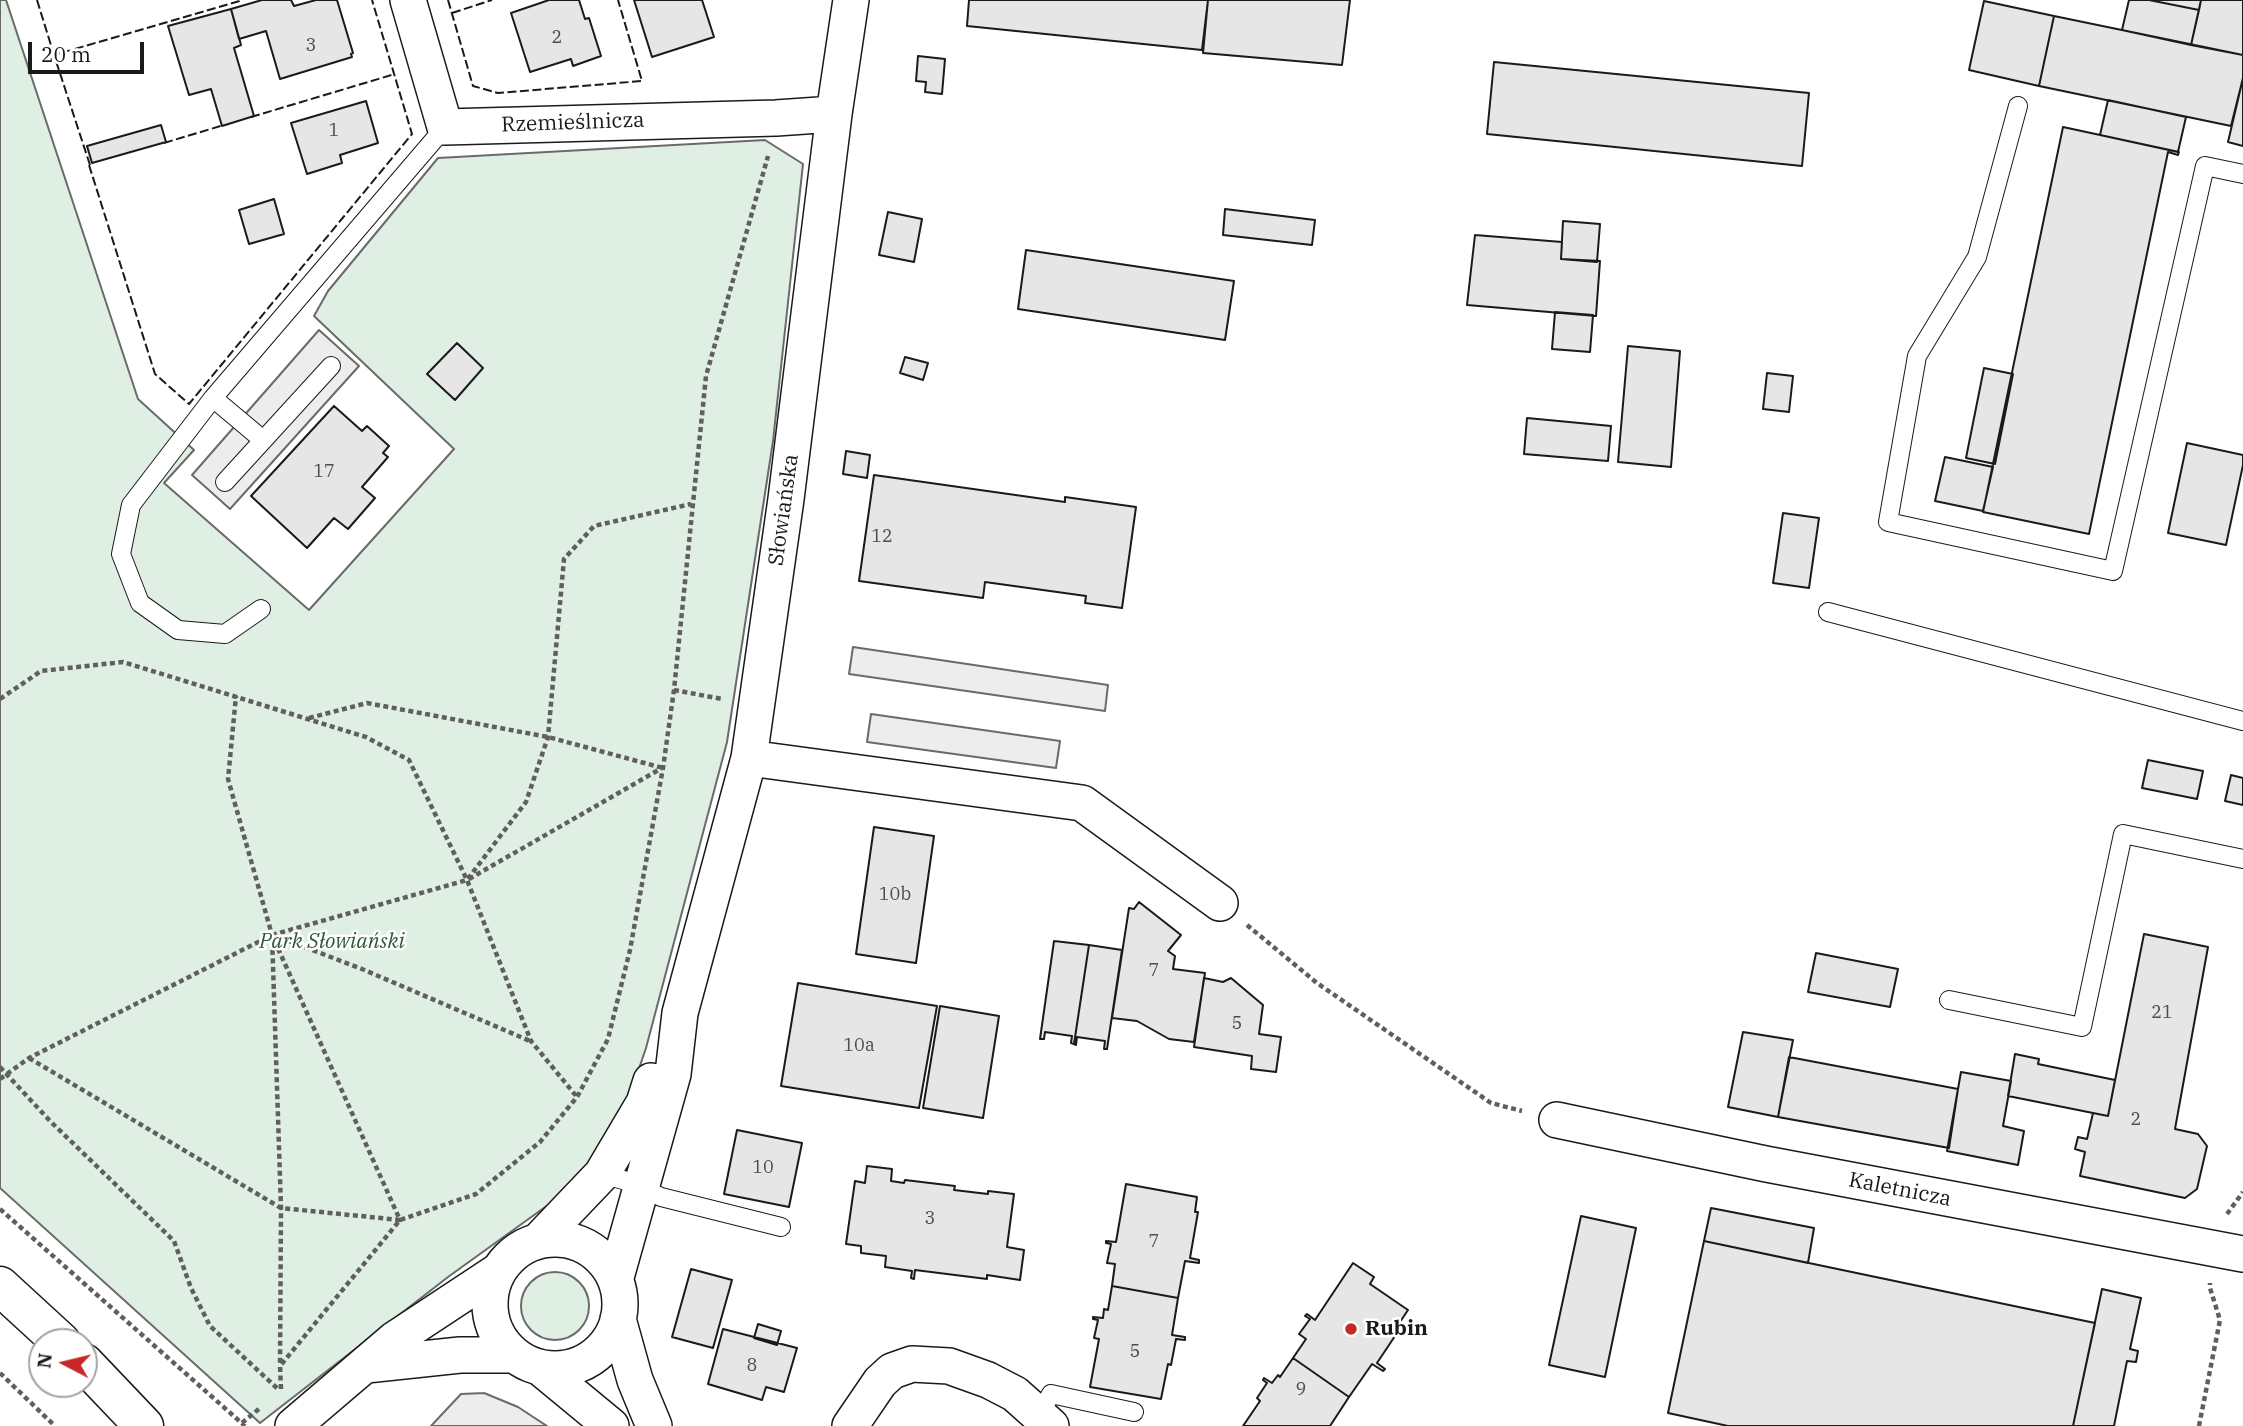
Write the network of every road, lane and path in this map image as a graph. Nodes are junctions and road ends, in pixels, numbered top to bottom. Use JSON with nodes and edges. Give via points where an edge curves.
{"nodes":[{"id":1,"x":408,"y":0,"type":"edge"},
{"id":2,"x":851,"y":0,"type":"edge"},
{"id":3,"x":2018,"y":106,"type":"dead end"},
{"id":4,"x":834,"y":114,"type":"junction"},
{"id":5,"x":776,"y":118,"type":"junction"},
{"id":6,"x":444,"y":127,"type":"junction"},
{"id":7,"x":2243,"y":174,"type":"edge"},
{"id":8,"x":331,"y":366,"type":"dead end"},
{"id":9,"x":213,"y":398,"type":"junction"},
{"id":10,"x":263,"y":440,"type":"junction"},
{"id":11,"x":225,"y":482,"type":"dead end"},
{"id":12,"x":691,"y":504,"type":"junction"},
{"id":13,"x":261,"y":609,"type":"dead end"},
{"id":14,"x":1828,"y":612,"type":"dead end"},
{"id":15,"x":674,"y":690,"type":"junction"},
{"id":16,"x":236,"y":696,"type":"junction"},
{"id":17,"x":0,"y":699,"type":"edge"},
{"id":18,"x":757,"y":705,"type":"junction"},
{"id":19,"x":306,"y":718,"type":"junction"},
{"id":20,"x":2243,"y":721,"type":"edge"},
{"id":21,"x":548,"y":737,"type":"junction"},
{"id":22,"x":749,"y":758,"type":"junction"},
{"id":23,"x":663,"y":768,"type":"junction"},
{"id":24,"x":2243,"y":859,"type":"edge"},
{"id":25,"x":467,"y":880,"type":"junction"},
{"id":26,"x":1220,"y":903,"type":"joint"},
{"id":27,"x":272,"y":934,"type":"junction"},
{"id":28,"x":1949,"y":1000,"type":"dead end"},
{"id":29,"x":680,"y":1013,"type":"junction"},
{"id":30,"x":531,"y":1041,"type":"junction"},
{"id":31,"x":29,"y":1058,"type":"junction"},
{"id":32,"x":0,"y":1067,"type":"edge"},
{"id":33,"x":6,"y":1072,"type":"junction"},
{"id":34,"x":0,"y":1079,"type":"edge"},
{"id":35,"x":578,"y":1097,"type":"junction"},
{"id":36,"x":1557,"y":1120,"type":"joint"},
{"id":37,"x":602,"y":1174,"type":"junction"},
{"id":38,"x":640,"y":1188,"type":"junction"},
{"id":39,"x":2243,"y":1192,"type":"edge"},
{"id":40,"x":281,"y":1208,"type":"junction"},
{"id":41,"x":0,"y":1209,"type":"edge"},
{"id":42,"x":400,"y":1220,"type":"junction"},
{"id":43,"x":781,"y":1227,"type":"dead end"},
{"id":44,"x":539,"y":1240,"type":"junction"},
{"id":45,"x":2230,"y":1252,"type":"edge"},
{"id":46,"x":498,"y":1271,"type":"junction"},
{"id":47,"x":616,"y":1277,"type":"junction"},
{"id":48,"x":0,"y":1286,"type":"edge"},
{"id":49,"x":618,"y":1319,"type":"junction"},
{"id":50,"x":46,"y":1328,"type":"edge"},
{"id":51,"x":527,"y":1362,"type":"junction"},
{"id":52,"x":366,"y":1365,"type":"junction"},
{"id":53,"x":280,"y":1366,"type":"junction"},
{"id":54,"x":0,"y":1373,"type":"edge"},
{"id":55,"x":98,"y":1378,"type":"edge"},
{"id":56,"x":1134,"y":1412,"type":"dead end"},
{"id":57,"x":1041,"y":1422,"type":"edge"},
{"id":58,"x":55,"y":1426,"type":"edge"},
{"id":59,"x":144,"y":1426,"type":"edge"},
{"id":60,"x":245,"y":1426,"type":"edge"},
{"id":61,"x":293,"y":1426,"type":"edge"},
{"id":62,"x":611,"y":1426,"type":"edge"},
{"id":63,"x":654,"y":1426,"type":"edge"},
{"id":64,"x":850,"y":1426,"type":"edge"},
{"id":65,"x":2199,"y":1426,"type":"edge"}],
"edges":[{"from":1,"to":6,"type":"street"},
{"from":2,"to":4,"type":"street","name":"Słowiańska"},
{"from":3,"to":7,"type":"lane","via":[[1977,257],[1917,356],[1888,522],[2113,570],[2205,166]]},
{"from":4,"to":5,"type":"street","name":"Rzemieślnicza"},
{"from":4,"to":18,"type":"street","name":"Słowiańska"},
{"from":5,"to":6,"type":"street","name":"Rzemieślnicza"},
{"from":5,"to":12,"type":"path","via":[[706,376]]},
{"from":6,"to":9,"type":"lane"},
{"from":8,"to":10,"type":"lane"},
{"from":9,"to":10,"type":"lane"},
{"from":9,"to":13,"type":"lane","via":[[131,505],[121,554],[140,603],[178,630],[225,634]]},
{"from":10,"to":11,"type":"lane"},
{"from":12,"to":15,"type":"path"},
{"from":12,"to":21,"type":"path","via":[[594,527],[564,559]]},
{"from":14,"to":20,"type":"lane"},
{"from":15,"to":18,"type":"path"},
{"from":15,"to":23,"type":"path"},
{"from":16,"to":17,"type":"path","via":[[123,662],[41,671]]},
{"from":16,"to":19,"type":"path"},
{"from":16,"to":27,"type":"path","via":[[228,779]]},
{"from":18,"to":22,"type":"street","name":"Słowiańska"},
{"from":19,"to":21,"type":"path","via":[[367,703]]},
{"from":19,"to":25,"type":"path","via":[[366,737],[409,760]]},
{"from":21,"to":23,"type":"path"},
{"from":21,"to":25,"type":"path","via":[[526,803]]},
{"from":22,"to":26,"type":"street","via":[[1082,803]]},
{"from":22,"to":29,"type":"street","name":"Słowiańska"},
{"from":23,"to":25,"type":"path"},
{"from":23,"to":35,"type":"path","via":[[630,950],[608,1038]]},
{"from":24,"to":28,"type":"lane","via":[[2123,834],[2082,1027]]},
{"from":25,"to":27,"type":"path"},
{"from":25,"to":30,"type":"path"},
{"from":26,"to":36,"type":"path","via":[[1317,983],[1491,1103]]},
{"from":27,"to":30,"type":"path"},
{"from":27,"to":31,"type":"path"},
{"from":27,"to":40,"type":"path"},
{"from":27,"to":42,"type":"path"},
{"from":29,"to":37,"type":"street","via":[[655,1065],[644,1103]]},
{"from":29,"to":38,"type":"street","via":[[673,1074]]},
{"from":30,"to":35,"type":"path"},
{"from":31,"to":33,"type":"path"},
{"from":31,"to":40,"type":"path"},
{"from":32,"to":33,"type":"path"},
{"from":33,"to":34,"type":"path"},
{"from":33,"to":53,"type":"path","via":[[174,1241],[210,1326],[281,1391]]},
{"from":35,"to":42,"type":"path","via":[[540,1142],[476,1194]]},
{"from":36,"to":45,"type":"street","name":"Kaletnicza"},
{"from":37,"to":38,"type":"lane"},
{"from":37,"to":44,"type":"street"},
{"from":38,"to":43,"type":"lane","via":[[661,1198]]},
{"from":38,"to":47,"type":"street"},
{"from":39,"to":45,"type":"path","via":[[2223,1218]]},
{"from":40,"to":42,"type":"path"},
{"from":40,"to":53,"type":"path"},
{"from":41,"to":60,"type":"path"},
{"from":42,"to":53,"type":"path"},
{"from":44,"to":46,"type":"street","via":[[516,1251]]},
{"from":44,"to":47,"type":"street","via":[[561,1238],[582,1244],[600,1256]]},
{"from":45,"to":65,"type":"path","via":[[2210,1287],[2221,1320]]},
{"from":46,"to":51,"type":"street","via":[[489,1308],[493,1328],[501,1342]]},
{"from":46,"to":52,"type":"street","via":[[395,1339]]},
{"from":47,"to":49,"type":"street"},
{"from":48,"to":50,"type":"street"},
{"from":49,"to":51,"type":"street","via":[[599,1353],[581,1364],[562,1370]]},
{"from":49,"to":63,"type":"street"},
{"from":51,"to":52,"type":"street","via":[[460,1355]]},
{"from":51,"to":62,"type":"street"},
{"from":52,"to":61,"type":"street"},
{"from":54,"to":58,"type":"path"},
{"from":55,"to":59,"type":"street"},
{"from":56,"to":57,"type":"lane","via":[[1052,1394]]},
{"from":57,"to":64,"type":"street","via":[[1016,1394],[988,1380],[949,1366],[912,1364],[892,1371],[880,1382]]}]}
